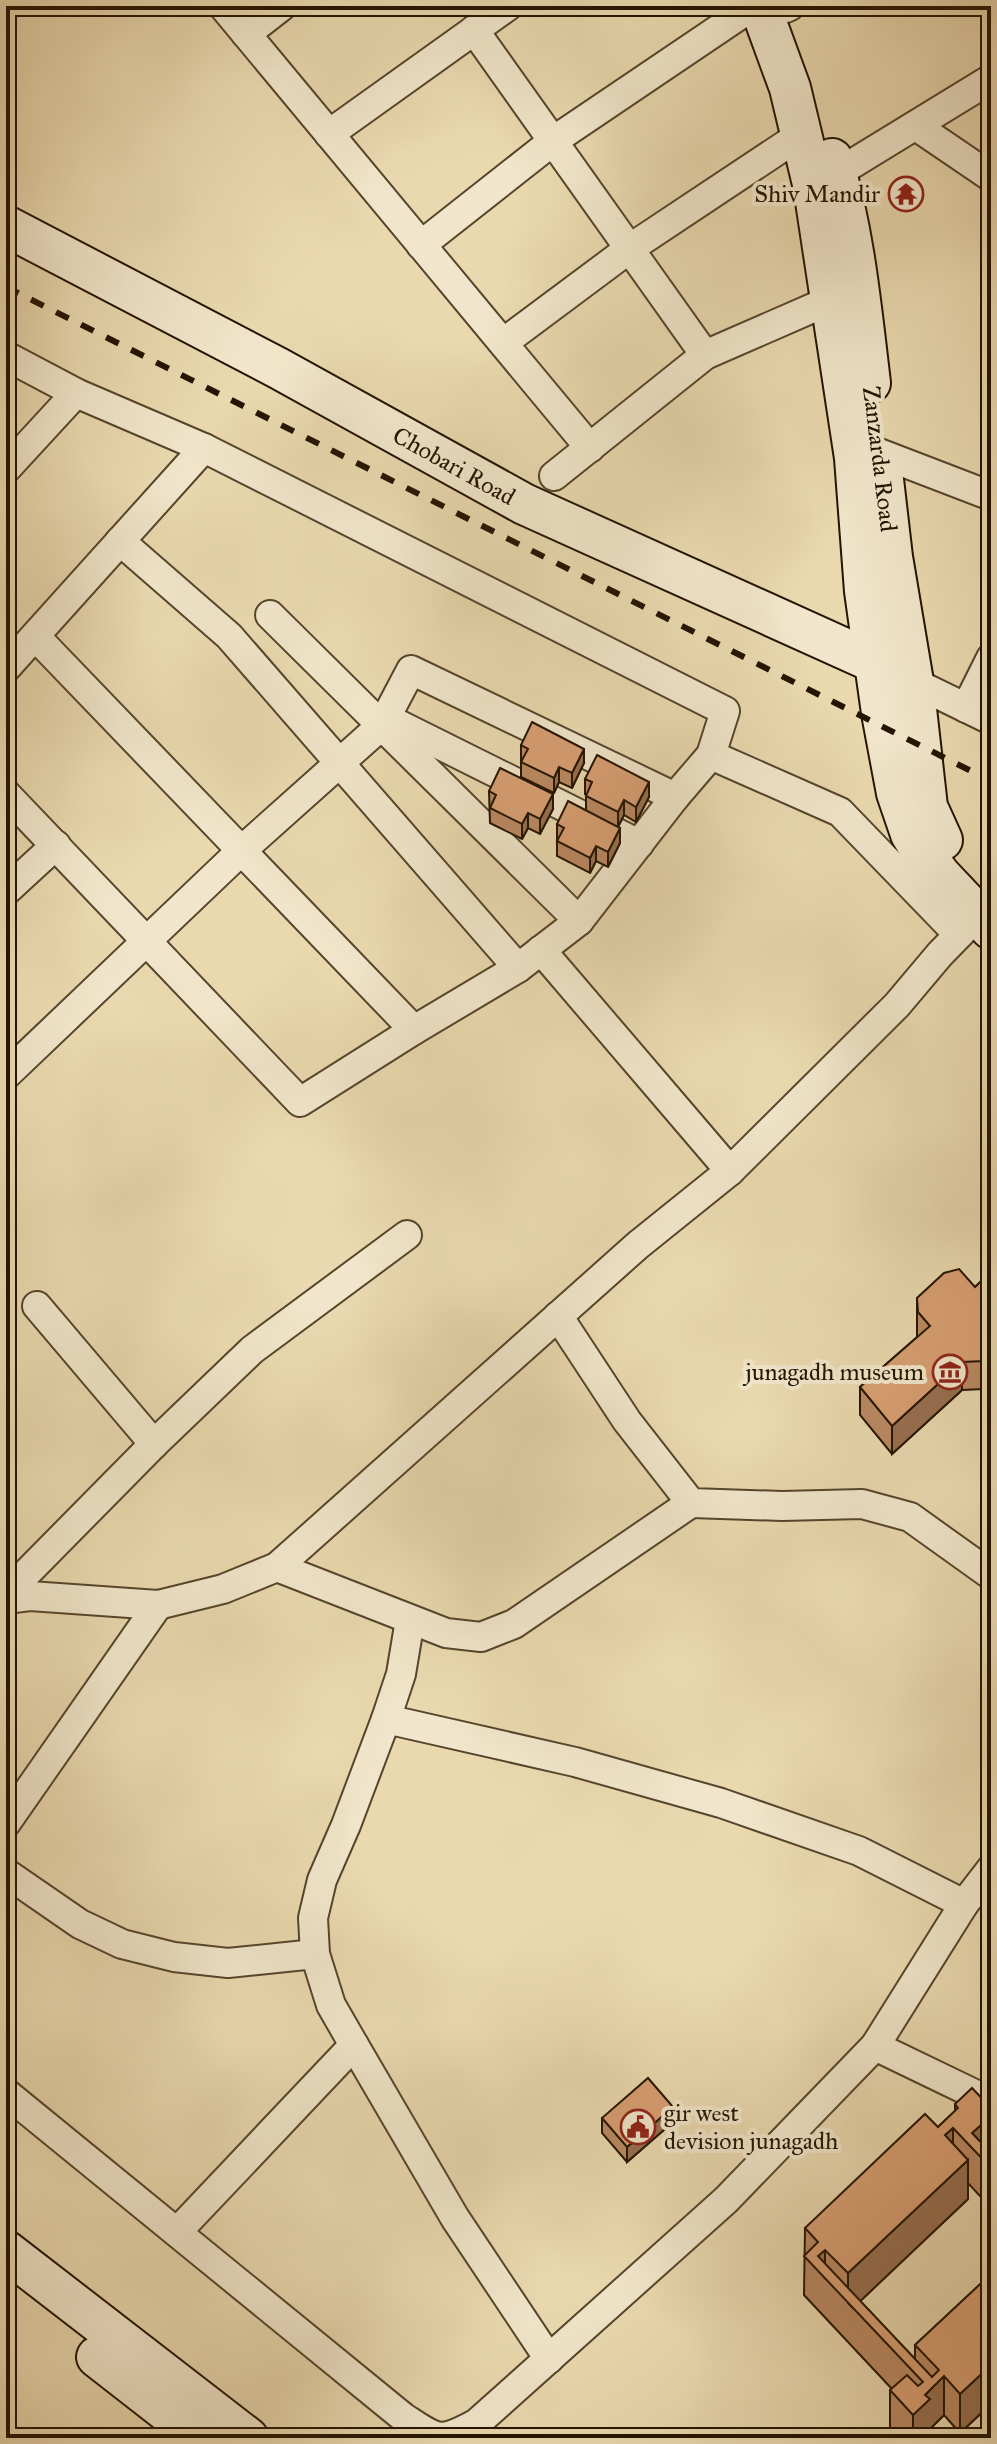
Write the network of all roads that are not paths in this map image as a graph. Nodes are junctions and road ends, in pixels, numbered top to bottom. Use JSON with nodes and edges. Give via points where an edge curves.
{"nodes":[{"id":1,"x":223,"y":6,"type":"edge"},
{"id":2,"x":282,"y":6,"type":"edge"},
{"id":3,"x":508,"y":6,"type":"edge"},
{"id":4,"x":775,"y":6,"type":"edge"},
{"id":5,"x":474,"y":30,"type":"junction"},
{"id":6,"x":246,"y":34,"type":"junction"},
{"id":7,"x":991,"y":79,"type":"edge"},
{"id":8,"x":916,"y":126,"type":"junction"},
{"id":9,"x":329,"y":134,"type":"junction"},
{"id":10,"x":802,"y":134,"type":"junction"},
{"id":11,"x":553,"y":141,"type":"junction"},
{"id":12,"x":991,"y":177,"type":"edge"},
{"id":13,"x":826,"y":181,"type":"junction"},
{"id":14,"x":6,"y":226,"type":"edge"},
{"id":15,"x":421,"y":245,"type":"junction"},
{"id":16,"x":629,"y":249,"type":"junction"},
{"id":17,"x":831,"y":300,"type":"junction"},
{"id":18,"x":503,"y":343,"type":"junction"},
{"id":19,"x":705,"y":355,"type":"junction"},
{"id":20,"x":6,"y":356,"type":"edge"},
{"id":21,"x":76,"y":393,"type":"junction"},
{"id":22,"x":204,"y":448,"type":"junction"},
{"id":23,"x":590,"y":448,"type":"junction"},
{"id":24,"x":879,"y":453,"type":"junction"},
{"id":25,"x":6,"y":469,"type":"edge"},
{"id":26,"x":554,"y":476,"type":"dead end"},
{"id":27,"x":991,"y":496,"type":"edge"},
{"id":28,"x":120,"y":541,"type":"junction"},
{"id":29,"x":270,"y":615,"type":"dead end"},
{"id":30,"x":35,"y":636,"type":"junction"},
{"id":31,"x":991,"y":658,"type":"edge"},
{"id":32,"x":876,"y":663,"type":"junction"},
{"id":33,"x":6,"y":668,"type":"edge"},
{"id":34,"x":913,"y":682,"type":"junction"},
{"id":35,"x":978,"y":714,"type":"edge"},
{"id":36,"x":384,"y":721,"type":"junction"},
{"id":37,"x":711,"y":755,"type":"junction"},
{"id":38,"x":339,"y":763,"type":"junction"},
{"id":39,"x":6,"y":794,"type":"edge"},
{"id":40,"x":675,"y":797,"type":"junction"},
{"id":41,"x":639,"y":844,"type":"junction"},
{"id":42,"x":56,"y":845,"type":"junction"},
{"id":43,"x":241,"y":851,"type":"junction"},
{"id":44,"x":6,"y":891,"type":"edge"},
{"id":45,"x":979,"y":919,"type":"edge"},
{"id":46,"x":579,"y":921,"type":"junction"},
{"id":47,"x":148,"y":942,"type":"junction"},
{"id":48,"x":541,"y":950,"type":"junction"},
{"id":49,"x":518,"y":968,"type":"junction"},
{"id":50,"x":414,"y":1030,"type":"junction"},
{"id":51,"x":6,"y":1075,"type":"edge"},
{"id":52,"x":730,"y":1171,"type":"junction"},
{"id":53,"x":407,"y":1235,"type":"dead end"},
{"id":54,"x":37,"y":1306,"type":"dead end"},
{"id":55,"x":558,"y":1316,"type":"junction"},
{"id":56,"x":154,"y":1444,"type":"junction"},
{"id":57,"x":691,"y":1503,"type":"junction"},
{"id":58,"x":277,"y":1567,"type":"junction"},
{"id":59,"x":991,"y":1575,"type":"edge"},
{"id":60,"x":6,"y":1597,"type":"edge"},
{"id":61,"x":158,"y":1605,"type":"junction"},
{"id":62,"x":410,"y":1620,"type":"junction"},
{"id":63,"x":386,"y":1719,"type":"junction"},
{"id":64,"x":6,"y":1823,"type":"edge"},
{"id":65,"x":991,"y":1869,"type":"edge"},
{"id":66,"x":6,"y":1873,"type":"edge"},
{"id":67,"x":964,"y":1904,"type":"junction"},
{"id":68,"x":315,"y":1954,"type":"junction"},
{"id":69,"x":354,"y":2045,"type":"junction"},
{"id":70,"x":875,"y":2046,"type":"junction"},
{"id":71,"x":6,"y":2093,"type":"edge"},
{"id":72,"x":991,"y":2102,"type":"edge"},
{"id":73,"x":177,"y":2232,"type":"junction"},
{"id":74,"x":6,"y":2251,"type":"edge"},
{"id":75,"x":6,"y":2285,"type":"edge"},
{"id":76,"x":549,"y":2359,"type":"junction"},
{"id":77,"x":201,"y":2438,"type":"edge"},
{"id":78,"x":248,"y":2438,"type":"edge"},
{"id":79,"x":454,"y":2438,"type":"edge"}],
"edges":[{"from":1,"to":6,"type":"street"},
{"from":2,"to":6,"type":"street"},
{"from":3,"to":5,"type":"street"},
{"from":4,"to":10,"type":"main road"},
{"from":4,"to":11,"type":"street"},
{"from":4,"to":13,"type":"main road","name":"Zanzarda Road"},
{"from":5,"to":9,"type":"street"},
{"from":5,"to":11,"type":"street"},
{"from":6,"to":9,"type":"street"},
{"from":7,"to":8,"type":"street"},
{"from":8,"to":12,"type":"street"},
{"from":8,"to":13,"type":"street"},
{"from":9,"to":15,"type":"street"},
{"from":10,"to":13,"type":"main road"},
{"from":10,"to":16,"type":"street"},
{"from":11,"to":15,"type":"street"},
{"from":11,"to":16,"type":"street"},
{"from":13,"to":17,"type":"main road"},
{"from":13,"to":24,"type":"main road","name":"Zanzarda Road","via":[[854,253]]},
{"from":14,"to":32,"type":"main road","name":"Chobari Road","via":[[524,504]]},
{"from":15,"to":18,"type":"street"},
{"from":16,"to":18,"type":"street"},
{"from":16,"to":19,"type":"street"},
{"from":17,"to":19,"type":"street"},
{"from":17,"to":32,"type":"main road","via":[[855,458]]},
{"from":18,"to":23,"type":"street"},
{"from":19,"to":23,"type":"street"},
{"from":20,"to":21,"type":"street"},
{"from":21,"to":22,"type":"street"},
{"from":21,"to":25,"type":"street"},
{"from":22,"to":28,"type":"street"},
{"from":22,"to":37,"type":"street","via":[[725,711]]},
{"from":23,"to":26,"type":"street"},
{"from":24,"to":27,"type":"street"},
{"from":24,"to":34,"type":"main road","name":"Zanzarda Road"},
{"from":28,"to":30,"type":"street"},
{"from":28,"to":38,"type":"street","via":[[229,636]]},
{"from":29,"to":36,"type":"street"},
{"from":30,"to":33,"type":"street"},
{"from":30,"to":43,"type":"street"},
{"from":31,"to":35,"type":"street"},
{"from":32,"to":34,"type":"main road","name":"Chobari Road"},
{"from":32,"to":45,"type":"main road","via":[[897,793],[911,834]]},
{"from":34,"to":35,"type":"street"},
{"from":34,"to":45,"type":"main road","name":"Zanzarda Road","via":[[927,807]]},
{"from":36,"to":38,"type":"street"},
{"from":36,"to":40,"type":"street","via":[[411,670]]},
{"from":36,"to":41,"type":"street"},
{"from":36,"to":46,"type":"street"},
{"from":37,"to":40,"type":"street"},
{"from":37,"to":45,"type":"street","via":[[840,812]]},
{"from":38,"to":43,"type":"street"},
{"from":38,"to":49,"type":"street"},
{"from":39,"to":42,"type":"street"},
{"from":40,"to":41,"type":"street"},
{"from":41,"to":46,"type":"street"},
{"from":42,"to":44,"type":"street"},
{"from":42,"to":47,"type":"street"},
{"from":43,"to":47,"type":"street"},
{"from":43,"to":50,"type":"street"},
{"from":45,"to":52,"type":"street"},
{"from":46,"to":48,"type":"street"},
{"from":47,"to":50,"type":"street","via":[[300,1102]]},
{"from":47,"to":51,"type":"street"},
{"from":48,"to":49,"type":"street"},
{"from":48,"to":52,"type":"street"},
{"from":49,"to":50,"type":"street"},
{"from":52,"to":55,"type":"street"},
{"from":53,"to":56,"type":"street","via":[[252,1350]]},
{"from":54,"to":56,"type":"street"},
{"from":55,"to":57,"type":"street","via":[[627,1421]]},
{"from":55,"to":58,"type":"street"},
{"from":56,"to":60,"type":"street"},
{"from":57,"to":59,"type":"street","via":[[862,1504],[910,1517]]},
{"from":57,"to":62,"type":"street","via":[[514,1624],[481,1637],[446,1633]]},
{"from":58,"to":61,"type":"street","via":[[223,1589]]},
{"from":58,"to":62,"type":"street"},
{"from":60,"to":61,"type":"street"},
{"from":61,"to":64,"type":"street"},
{"from":62,"to":63,"type":"street"},
{"from":63,"to":67,"type":"street","via":[[575,1762],[721,1803],[859,1851]]},
{"from":63,"to":68,"type":"street","via":[[322,1880],[313,1918]]},
{"from":65,"to":67,"type":"street"},
{"from":66,"to":68,"type":"street","via":[[80,1924],[122,1944],[228,1963]]},
{"from":67,"to":70,"type":"street"},
{"from":68,"to":69,"type":"street","via":[[331,2005]]},
{"from":69,"to":73,"type":"street"},
{"from":69,"to":76,"type":"street","via":[[455,2218]]},
{"from":70,"to":72,"type":"street"},
{"from":70,"to":76,"type":"street","via":[[726,2200]]},
{"from":71,"to":73,"type":"street"},
{"from":73,"to":79,"type":"street","via":[[403,2417],[434,2437]]},
{"from":74,"to":78,"type":"main road"},
{"from":75,"to":77,"type":"main road"},
{"from":76,"to":79,"type":"street"}]}
